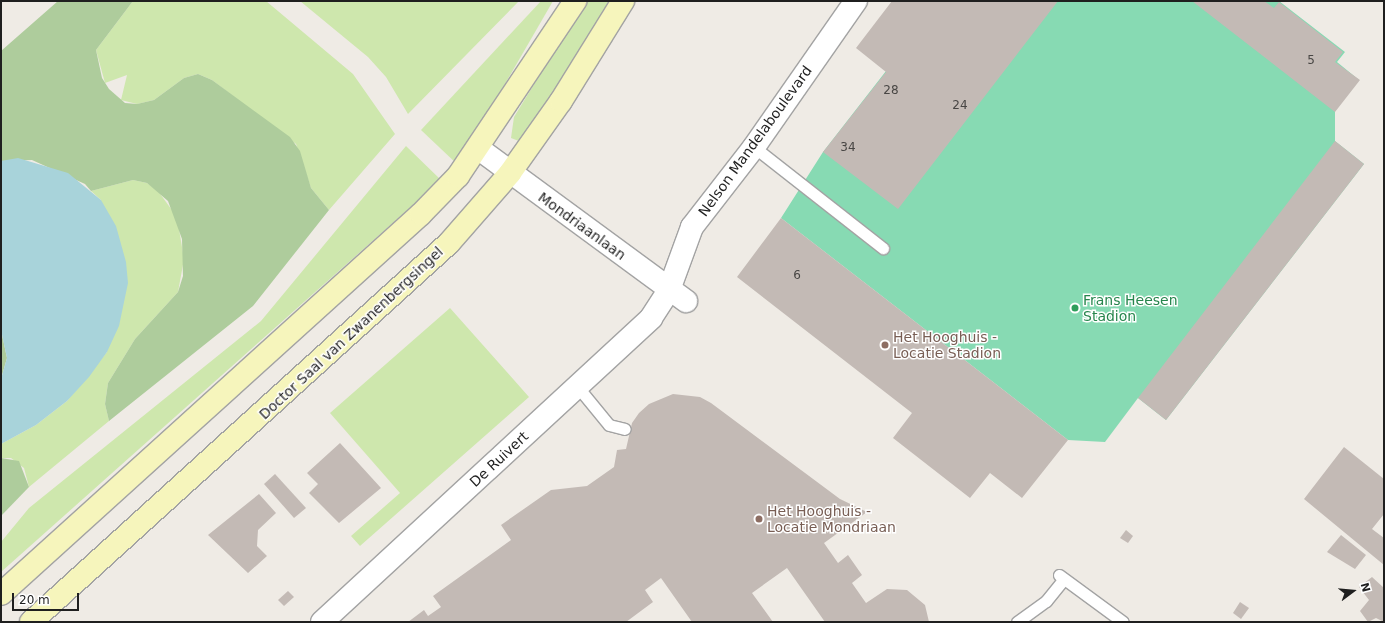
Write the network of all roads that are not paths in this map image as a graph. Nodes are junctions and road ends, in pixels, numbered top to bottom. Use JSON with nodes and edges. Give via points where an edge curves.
{"nodes":[{"id":1,"x":575,"y":1,"type":"edge"},
{"id":2,"x":623,"y":1,"type":"edge"},
{"id":3,"x":856,"y":1,"type":"edge"},
{"id":4,"x":754,"y":147,"type":"junction"},
{"id":5,"x":479,"y":149,"type":"junction"},
{"id":6,"x":510,"y":173,"type":"junction"},
{"id":7,"x":883,"y":248,"type":"dead end"},
{"id":8,"x":678,"y":296,"type":"junction"},
{"id":9,"x":577,"y":386,"type":"junction"},
{"id":10,"x":626,"y":429,"type":"dead end"},
{"id":11,"x":1,"y":594,"type":"edge"},
{"id":12,"x":31,"y":622,"type":"edge"},
{"id":13,"x":322,"y":622,"type":"edge"},
{"id":14,"x":1016,"y":622,"type":"edge"},
{"id":15,"x":1123,"y":622,"type":"edge"}],
"edges":[{"from":1,"to":5,"type":"main road"},
{"from":2,"to":6,"type":"main road","name":"Doctor Saal van Zwanenbergsingel","via":[[561,101]]},
{"from":3,"to":4,"type":"street","name":"Nelson Mandelaboulevard"},
{"from":4,"to":7,"type":"lane"},
{"from":4,"to":8,"type":"street","name":"Nelson Mandelaboulevard","via":[[692,227]]},
{"from":5,"to":6,"type":"street","name":"Mondriaanlaan"},
{"from":5,"to":11,"type":"main road","via":[[421,214]]},
{"from":6,"to":8,"type":"street","name":"Mondriaanlaan"},
{"from":6,"to":12,"type":"main road","name":"Doctor Saal van Zwanenbergsingel","via":[[449,243]]},
{"from":8,"to":9,"type":"street","name":"De Ruivert"},
{"from":9,"to":10,"type":"lane","via":[[609,425]]},
{"from":9,"to":13,"type":"street","name":"De Ruivert"},
{"from":14,"to":15,"type":"lane","via":[[1046,601],[1061,577]]}]}
